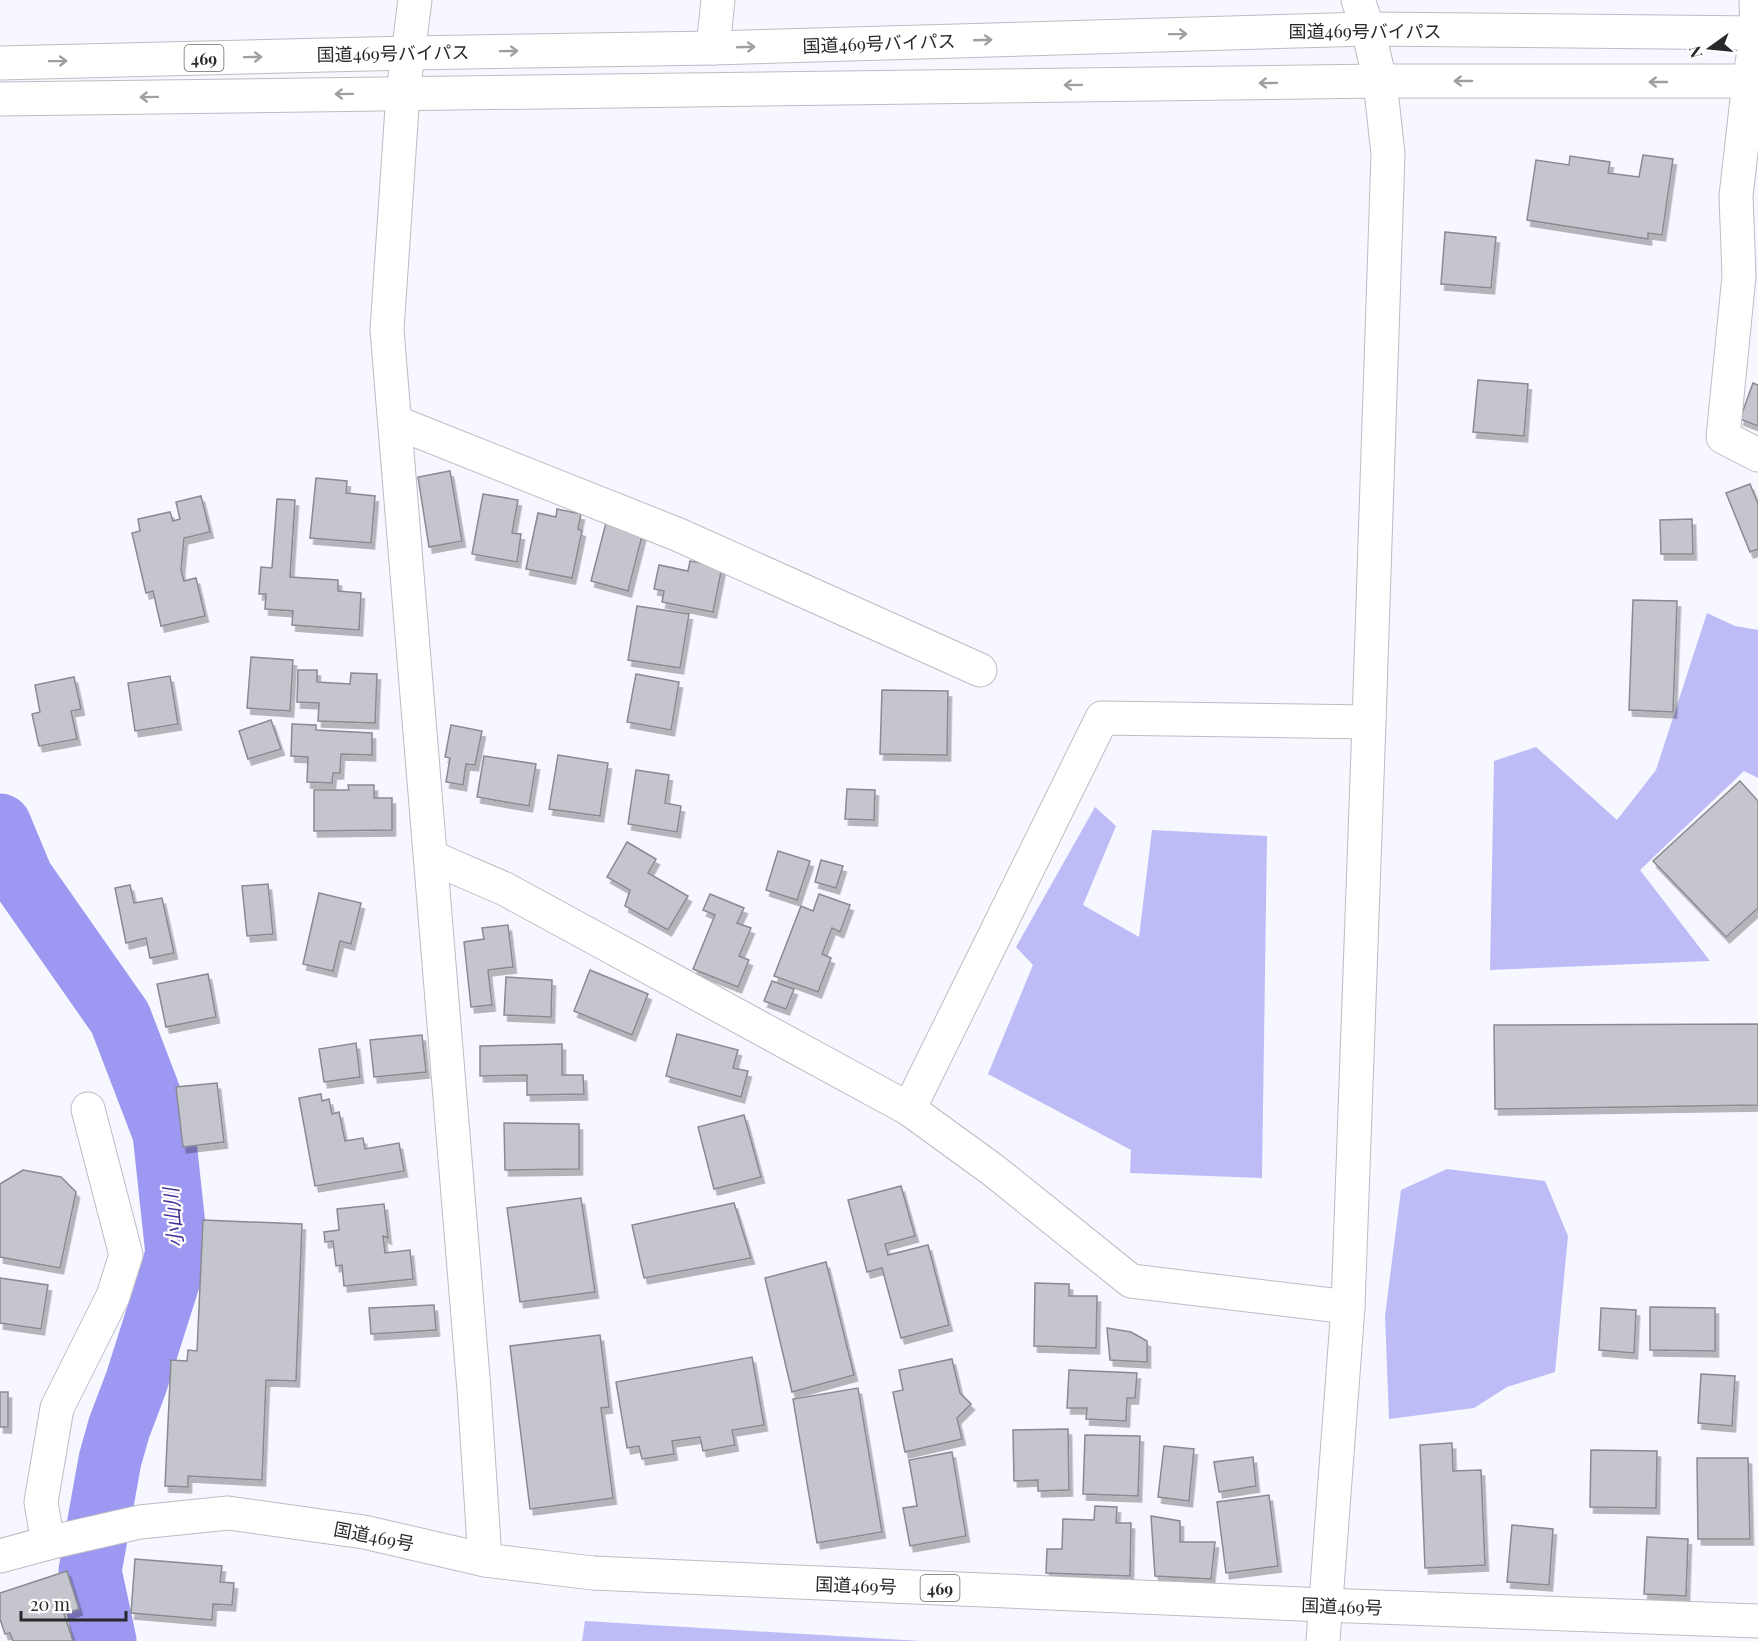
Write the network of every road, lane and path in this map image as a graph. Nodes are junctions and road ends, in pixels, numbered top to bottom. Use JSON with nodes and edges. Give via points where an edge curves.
{"nodes":[{"id":1,"x":415,"y":0,"type":"edge"},
{"id":2,"x":718,"y":0,"type":"edge"},
{"id":3,"x":1756,"y":0,"type":"edge"},
{"id":4,"x":1363,"y":15,"type":"edge"},
{"id":5,"x":1757,"y":33,"type":"edge"},
{"id":6,"x":713,"y":48,"type":"junction"},
{"id":7,"x":409,"y":53,"type":"junction"},
{"id":8,"x":0,"y":63,"type":"edge"},
{"id":9,"x":1380,"y":81,"type":"junction"},
{"id":10,"x":1754,"y":82,"type":"edge"},
{"id":11,"x":403,"y":93,"type":"junction"},
{"id":12,"x":0,"y":99,"type":"edge"},
{"id":13,"x":395,"y":422,"type":"junction"},
{"id":14,"x":1758,"y":455,"type":"edge"},
{"id":15,"x":980,"y":670,"type":"dead end"},
{"id":16,"x":1369,"y":722,"type":"junction"},
{"id":17,"x":430,"y":857,"type":"junction"},
{"id":18,"x":88,"y":1109,"type":"dead end"},
{"id":19,"x":909,"y":1109,"type":"junction"},
{"id":20,"x":1348,"y":1307,"type":"junction"},
{"id":21,"x":60,"y":1541,"type":"junction"},
{"id":22,"x":0,"y":1556,"type":"edge"},
{"id":23,"x":485,"y":1560,"type":"junction"},
{"id":24,"x":1324,"y":1605,"type":"junction"},
{"id":25,"x":1758,"y":1621,"type":"edge"},
{"id":26,"x":1323,"y":1641,"type":"edge"}],
"edges":[{"from":1,"to":7,"type":"main road"},
{"from":2,"to":6,"type":"main road"},
{"from":3,"to":5,"type":"main road"},
{"from":4,"to":5,"type":"main road","name":"国道469号バイパス"},
{"from":6,"to":4,"type":"main road","name":"国道469号バイパス","one_way":true},
{"from":4,"to":9,"type":"main road"},
{"from":5,"to":10,"type":"main road"},
{"from":7,"to":6,"type":"main road","name":"国道469号バイパス","one_way":true},
{"from":8,"to":7,"type":"main road","name":"国道469号バイパス","number":"469","one_way":true},
{"from":7,"to":11,"type":"main road"},
{"from":10,"to":9,"type":"main road","one_way":true},
{"from":9,"to":11,"type":"main road","one_way":true},
{"from":9,"to":16,"type":"main road","via":[[1388,154]]},
{"from":10,"to":14,"type":"main road","via":[[1736,196],[1739,276],[1723,437]]},
{"from":11,"to":12,"type":"main road","number":"469","one_way":true},
{"from":11,"to":13,"type":"main road","via":[[387,330]]},
{"from":13,"to":15,"type":"main road","via":[[679,535]]},
{"from":13,"to":17,"type":"main road"},
{"from":16,"to":19,"type":"main road","via":[[1102,718]]},
{"from":16,"to":20,"type":"main road"},
{"from":17,"to":19,"type":"main road","via":[[505,889]]},
{"from":17,"to":23,"type":"main road"},
{"from":18,"to":21,"type":"main road","via":[[126,1255],[113,1296],[57,1408],[41,1502]]},
{"from":19,"to":20,"type":"main road","via":[[993,1170],[1131,1281]]},
{"from":20,"to":24,"type":"main road"},
{"from":21,"to":22,"type":"main road","name":"国道469号","number":"469"},
{"from":21,"to":23,"type":"main road","name":"国道469号","number":"469","via":[[140,1522],[228,1513],[364,1532]]},
{"from":23,"to":24,"type":"main road","name":"国道469号","number":"469","via":[[593,1573]]},
{"from":24,"to":25,"type":"main road","name":"国道469号","number":"469"},
{"from":24,"to":26,"type":"main road"}]}
